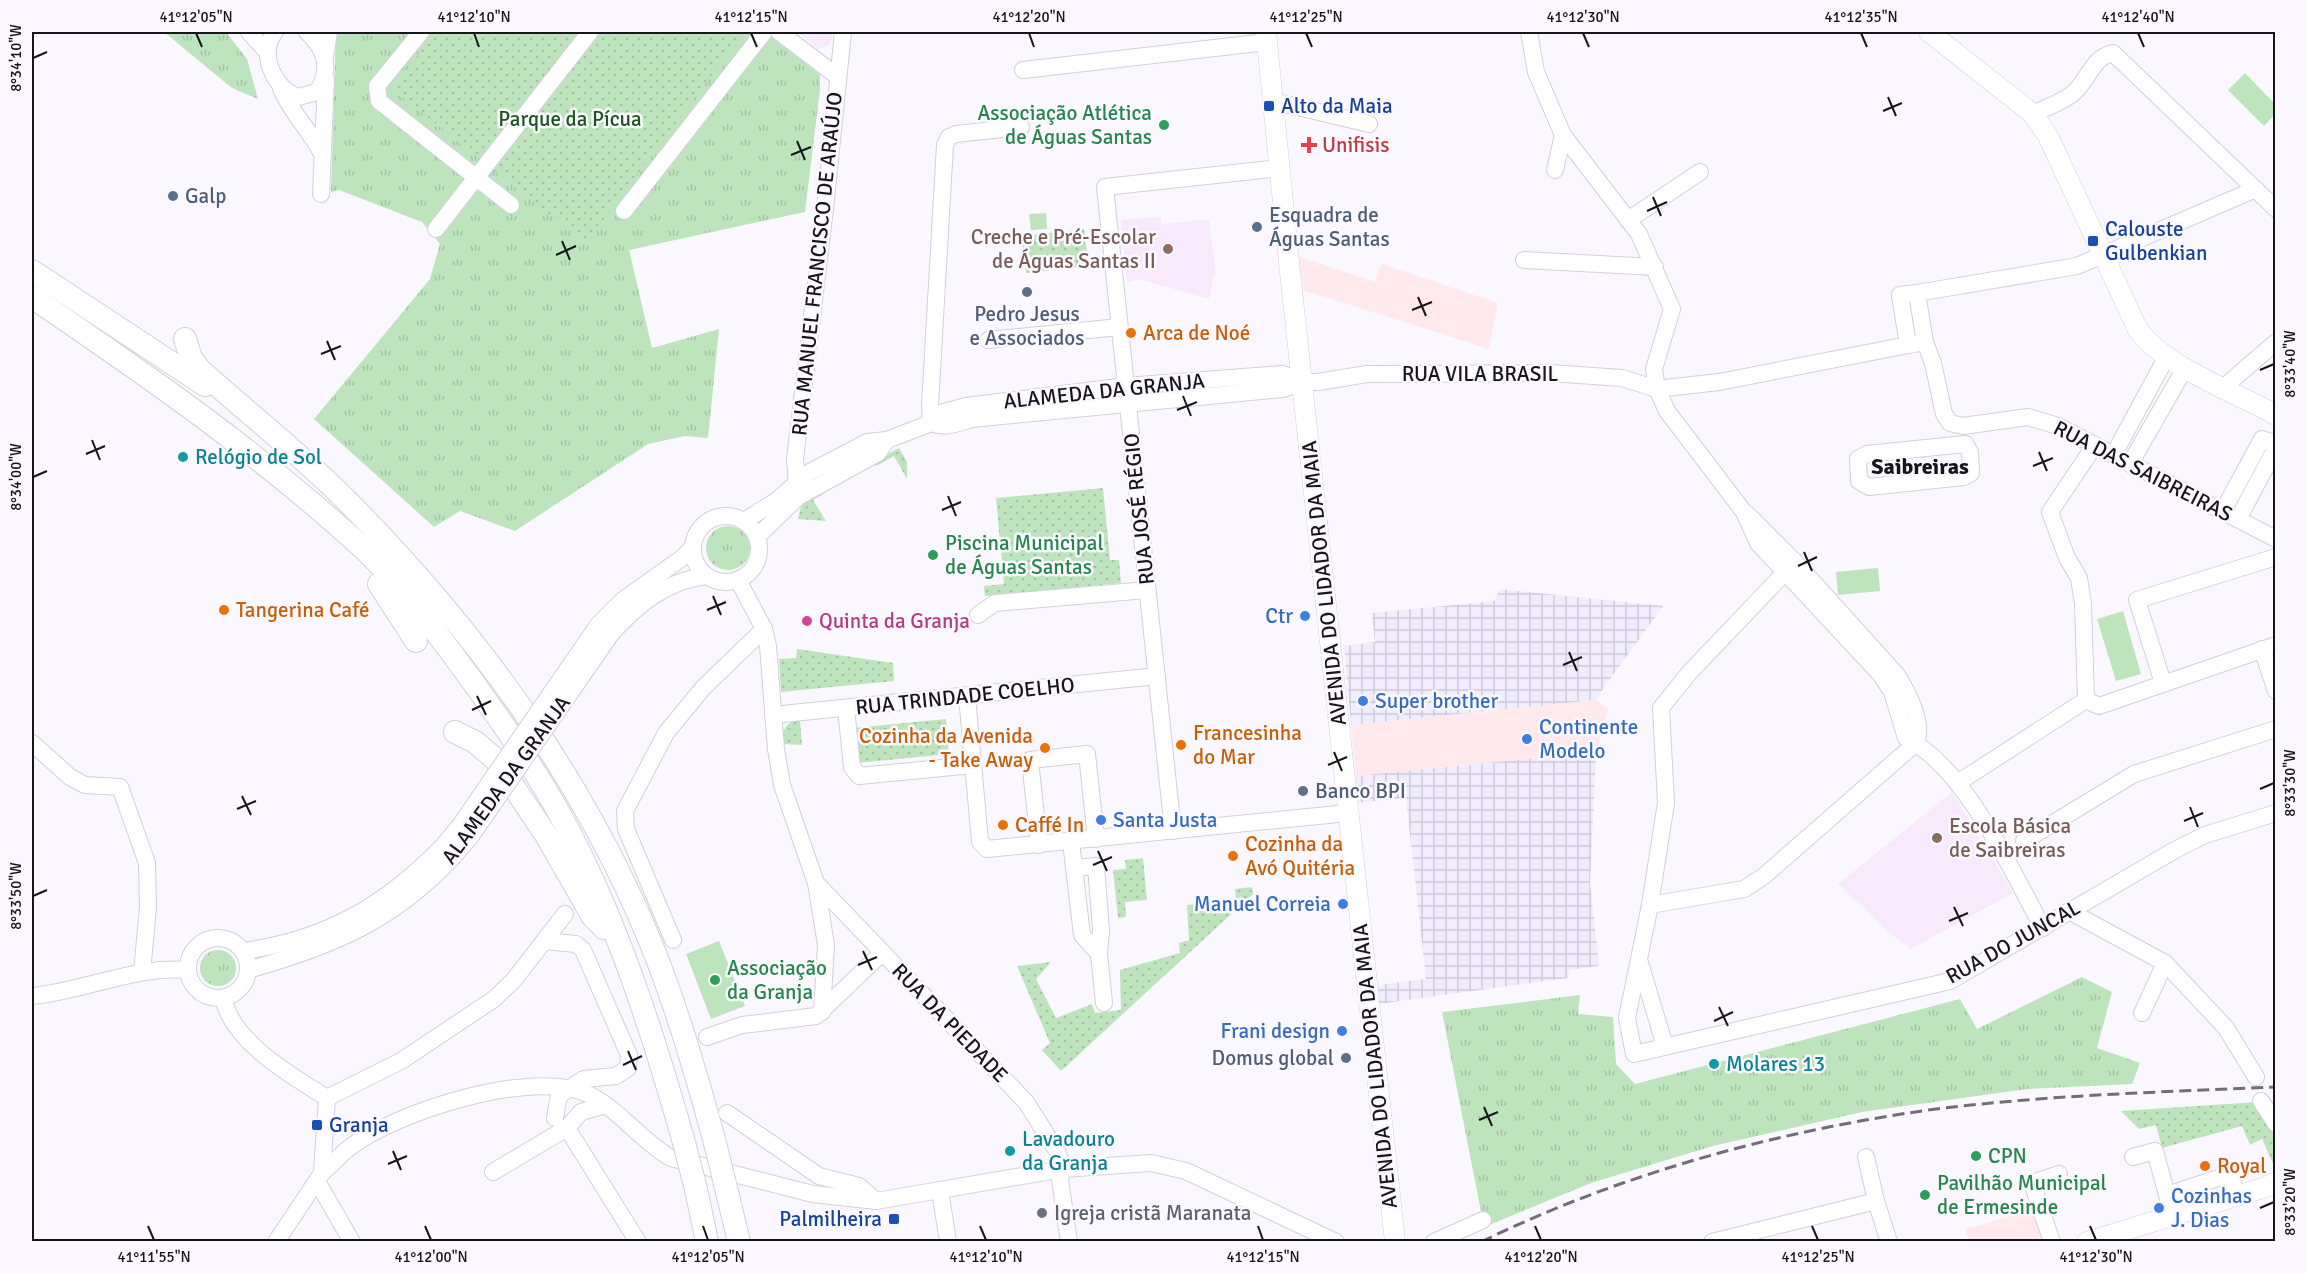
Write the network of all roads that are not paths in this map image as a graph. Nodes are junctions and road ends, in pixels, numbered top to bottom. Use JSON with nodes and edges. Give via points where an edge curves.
{"nodes":[{"id":1,"x":249,"y":32,"type":"edge"},
{"id":2,"x":275,"y":32,"type":"edge"},
{"id":3,"x":307,"y":32,"type":"edge"},
{"id":4,"x":329,"y":32,"type":"edge"},
{"id":5,"x":420,"y":32,"type":"edge"},
{"id":6,"x":764,"y":32,"type":"edge"},
{"id":7,"x":779,"y":32,"type":"edge"},
{"id":8,"x":843,"y":32,"type":"edge"},
{"id":9,"x":1529,"y":32,"type":"edge"},
{"id":10,"x":1929,"y":32,"type":"edge"},
{"id":11,"x":589,"y":33,"type":"edge"},
{"id":12,"x":1267,"y":37,"type":"edge"},
{"id":13,"x":268,"y":54,"type":"junction"},
{"id":14,"x":325,"y":58,"type":"junction"},
{"id":15,"x":1023,"y":70,"type":"dead end"},
{"id":16,"x":837,"y":76,"type":"junction"},
{"id":17,"x":326,"y":80,"type":"junction"},
{"id":18,"x":281,"y":87,"type":"junction"},
{"id":19,"x":1273,"y":101,"type":"junction"},
{"id":20,"x":2032,"y":114,"type":"junction"},
{"id":21,"x":1369,"y":124,"type":"dead end"},
{"id":22,"x":1021,"y":127,"type":"dead end"},
{"id":23,"x":1563,"y":135,"type":"junction"},
{"id":24,"x":322,"y":154,"type":"junction"},
{"id":25,"x":1581,"y":159,"type":"junction"},
{"id":26,"x":1280,"y":168,"type":"junction"},
{"id":27,"x":1700,"y":172,"type":"dead end"},
{"id":28,"x":477,"y":178,"type":"junction"},
{"id":29,"x":2256,"y":189,"type":"junction"},
{"id":30,"x":321,"y":194,"type":"dead end"},
{"id":31,"x":511,"y":205,"type":"dead end"},
{"id":32,"x":2276,"y":209,"type":"edge"},
{"id":33,"x":624,"y":211,"type":"dead end"},
{"id":34,"x":1628,"y":220,"type":"junction"},
{"id":35,"x":436,"y":229,"type":"dead end"},
{"id":36,"x":2103,"y":256,"type":"junction"},
{"id":37,"x":1524,"y":260,"type":"dead end"},
{"id":38,"x":1655,"y":267,"type":"junction"},
{"id":39,"x":32,"y":271,"type":"edge"},
{"id":40,"x":1917,"y":293,"type":"junction"},
{"id":41,"x":32,"y":297,"type":"edge"},
{"id":42,"x":1119,"y":327,"type":"junction"},
{"id":43,"x":185,"y":339,"type":"dead end"},
{"id":44,"x":988,"y":340,"type":"dead end"},
{"id":45,"x":1925,"y":342,"type":"junction"},
{"id":46,"x":2276,"y":342,"type":"edge"},
{"id":47,"x":1908,"y":345,"type":"junction"},
{"id":48,"x":2166,"y":358,"type":"junction"},
{"id":49,"x":2186,"y":368,"type":"junction"},
{"id":50,"x":1302,"y":382,"type":"junction"},
{"id":51,"x":1126,"y":386,"type":"junction"},
{"id":52,"x":2224,"y":387,"type":"junction"},
{"id":53,"x":1657,"y":389,"type":"junction"},
{"id":54,"x":1126,"y":404,"type":"junction"},
{"id":55,"x":246,"y":412,"type":"junction"},
{"id":56,"x":2276,"y":415,"type":"edge"},
{"id":57,"x":931,"y":423,"type":"junction"},
{"id":58,"x":1969,"y":425,"type":"junction"},
{"id":59,"x":1965,"y":444,"type":"junction"},
{"id":60,"x":2095,"y":445,"type":"junction"},
{"id":61,"x":2276,"y":446,"type":"edge"},
{"id":62,"x":2114,"y":454,"type":"junction"},
{"id":63,"x":2130,"y":464,"type":"junction"},
{"id":64,"x":797,"y":489,"type":"junction"},
{"id":65,"x":315,"y":508,"type":"junction"},
{"id":66,"x":2223,"y":511,"type":"junction"},
{"id":67,"x":2238,"y":519,"type":"junction"},
{"id":68,"x":744,"y":521,"type":"junction"},
{"id":69,"x":757,"y":537,"type":"junction"},
{"id":70,"x":2276,"y":539,"type":"edge"},
{"id":71,"x":693,"y":547,"type":"junction"},
{"id":72,"x":2276,"y":557,"type":"edge"},
{"id":73,"x":1790,"y":567,"type":"junction"},
{"id":74,"x":707,"y":576,"type":"junction"},
{"id":75,"x":738,"y":580,"type":"junction"},
{"id":76,"x":1148,"y":590,"type":"junction"},
{"id":77,"x":978,"y":615,"type":"dead end"},
{"id":78,"x":764,"y":629,"type":"junction"},
{"id":79,"x":605,"y":630,"type":"junction"},
{"id":80,"x":416,"y":641,"type":"dead end"},
{"id":81,"x":2269,"y":647,"type":"edge"},
{"id":82,"x":1157,"y":676,"type":"junction"},
{"id":83,"x":2163,"y":683,"type":"junction"},
{"id":84,"x":2276,"y":691,"type":"edge"},
{"id":85,"x":967,"y":696,"type":"junction"},
{"id":86,"x":2086,"y":700,"type":"junction"},
{"id":87,"x":846,"y":708,"type":"junction"},
{"id":88,"x":773,"y":715,"type":"junction"},
{"id":89,"x":2276,"y":729,"type":"edge"},
{"id":90,"x":455,"y":732,"type":"dead end"},
{"id":91,"x":32,"y":743,"type":"edge"},
{"id":92,"x":1916,"y":743,"type":"junction"},
{"id":93,"x":973,"y":765,"type":"junction"},
{"id":94,"x":1959,"y":782,"type":"junction"},
{"id":95,"x":1348,"y":813,"type":"junction"},
{"id":96,"x":2276,"y":813,"type":"edge"},
{"id":97,"x":1173,"y":831,"type":"junction"},
{"id":98,"x":1096,"y":839,"type":"junction"},
{"id":99,"x":2024,"y":841,"type":"dead end"},
{"id":100,"x":1071,"y":842,"type":"junction"},
{"id":101,"x":1039,"y":845,"type":"junction"},
{"id":102,"x":448,"y":852,"type":"junction"},
{"id":103,"x":816,"y":883,"type":"junction"},
{"id":104,"x":1650,"y":905,"type":"junction"},
{"id":105,"x":2069,"y":911,"type":"junction"},
{"id":106,"x":566,"y":914,"type":"dead end"},
{"id":107,"x":2043,"y":928,"type":"junction"},
{"id":108,"x":673,"y":940,"type":"dead end"},
{"id":109,"x":545,"y":941,"type":"junction"},
{"id":110,"x":621,"y":944,"type":"junction"},
{"id":111,"x":243,"y":951,"type":"junction"},
{"id":112,"x":882,"y":953,"type":"junction"},
{"id":113,"x":1639,"y":960,"type":"junction"},
{"id":114,"x":2165,"y":963,"type":"junction"},
{"id":115,"x":188,"y":970,"type":"junction"},
{"id":116,"x":248,"y":970,"type":"junction"},
{"id":117,"x":142,"y":972,"type":"junction"},
{"id":118,"x":32,"y":996,"type":"edge"},
{"id":119,"x":223,"y":998,"type":"junction"},
{"id":120,"x":1104,"y":1003,"type":"dead end"},
{"id":121,"x":822,"y":1012,"type":"junction"},
{"id":122,"x":2142,"y":1012,"type":"dead end"},
{"id":123,"x":707,"y":1037,"type":"dead end"},
{"id":124,"x":1665,"y":1046,"type":"junction"},
{"id":125,"x":2256,"y":1077,"type":"dead end"},
{"id":126,"x":528,"y":1088,"type":"junction"},
{"id":127,"x":571,"y":1088,"type":"junction"},
{"id":128,"x":327,"y":1098,"type":"junction"},
{"id":129,"x":2262,"y":1101,"type":"dead end"},
{"id":130,"x":605,"y":1105,"type":"junction"},
{"id":131,"x":727,"y":1113,"type":"dead end"},
{"id":132,"x":561,"y":1123,"type":"junction"},
{"id":133,"x":2276,"y":1124,"type":"edge"},
{"id":134,"x":329,"y":1136,"type":"junction"},
{"id":135,"x":1866,"y":1157,"type":"dead end"},
{"id":136,"x":2133,"y":1157,"type":"dead end"},
{"id":137,"x":333,"y":1164,"type":"junction"},
{"id":138,"x":1063,"y":1169,"type":"junction"},
{"id":139,"x":493,"y":1172,"type":"dead end"},
{"id":140,"x":2059,"y":1174,"type":"dead end"},
{"id":141,"x":2276,"y":1182,"type":"edge"},
{"id":142,"x":940,"y":1190,"type":"junction"},
{"id":143,"x":2276,"y":1193,"type":"edge"},
{"id":144,"x":2167,"y":1195,"type":"junction"},
{"id":145,"x":2237,"y":1196,"type":"junction"},
{"id":146,"x":876,"y":1201,"type":"junction"},
{"id":147,"x":1875,"y":1201,"type":"junction"},
{"id":148,"x":2172,"y":1215,"type":"junction"},
{"id":149,"x":1483,"y":1220,"type":"dead end"},
{"id":150,"x":276,"y":1242,"type":"edge"},
{"id":151,"x":352,"y":1242,"type":"edge"},
{"id":152,"x":638,"y":1242,"type":"edge"},
{"id":153,"x":707,"y":1242,"type":"edge"},
{"id":154,"x":739,"y":1242,"type":"edge"},
{"id":155,"x":948,"y":1242,"type":"edge"},
{"id":156,"x":1069,"y":1242,"type":"edge"},
{"id":157,"x":1336,"y":1242,"type":"edge"},
{"id":158,"x":1395,"y":1242,"type":"edge"},
{"id":159,"x":1434,"y":1242,"type":"edge"},
{"id":160,"x":1712,"y":1242,"type":"edge"},
{"id":161,"x":1889,"y":1242,"type":"edge"},
{"id":162,"x":2052,"y":1242,"type":"edge"},
{"id":163,"x":2087,"y":1242,"type":"edge"},
{"id":164,"x":2117,"y":1242,"type":"edge"}],
"edges":[{"from":1,"to":13,"type":"street"},
{"from":2,"to":13,"type":"street"},
{"from":3,"to":14,"type":"street"},
{"from":4,"to":14,"type":"street"},
{"from":5,"to":28,"type":"street","via":[[377,86],[376,96]]},
{"from":6,"to":33,"type":"street"},
{"from":7,"to":16,"type":"street"},
{"from":8,"to":16,"type":"street","name":"RUA MANUEL FRANCISCO DE ARAÚJO"},
{"from":9,"to":23,"type":"street","via":[[1536,72]]},
{"from":10,"to":20,"type":"main road"},
{"from":11,"to":28,"type":"street"},
{"from":12,"to":15,"type":"street"},
{"from":12,"to":19,"type":"main road","name":"AVENIDA DO LIDADOR DA MAIA"},
{"from":13,"to":18,"type":"street"},
{"from":14,"to":17,"type":"street"},
{"from":16,"to":64,"type":"street","name":"RUA MANUEL FRANCISCO DE ARAÚJO","via":[[795,459]]},
{"from":17,"to":18,"type":"street","via":[[317,92],[306,97],[289,94]]},
{"from":17,"to":24,"type":"street"},
{"from":18,"to":24,"type":"street"},
{"from":19,"to":21,"type":"street"},
{"from":19,"to":26,"type":"main road","name":"AVENIDA DO LIDADOR DA MAIA"},
{"from":20,"to":29,"type":"street","via":[[2072,95],[2095,62],[2113,54]]},
{"from":20,"to":36,"type":"main road","via":[[2048,136]]},
{"from":22,"to":57,"type":"street","via":[[956,134],[945,145]]},
{"from":23,"to":25,"type":"street"},
{"from":23,"to":25,"type":"street","via":[[1555,170],[1571,159]]},
{"from":24,"to":30,"type":"street"},
{"from":25,"to":34,"type":"street"},
{"from":26,"to":42,"type":"street","name":"RUA JOSÉ RÉGIO","via":[[1105,187]]},
{"from":26,"to":50,"type":"main road","name":"AVENIDA DO LIDADOR DA MAIA"},
{"from":27,"to":34,"type":"street"},
{"from":28,"to":31,"type":"street"},
{"from":28,"to":35,"type":"street"},
{"from":29,"to":32,"type":"street"},
{"from":29,"to":36,"type":"street"},
{"from":34,"to":38,"type":"street"},
{"from":36,"to":40,"type":"street","via":[[2077,266]]},
{"from":36,"to":48,"type":"main road","via":[[2138,330]]},
{"from":37,"to":38,"type":"street"},
{"from":38,"to":53,"type":"street","via":[[1672,309],[1654,369]]},
{"from":39,"to":55,"type":"highway"},
{"from":40,"to":45,"type":"street"},
{"from":40,"to":47,"type":"street","via":[[1900,295]]},
{"from":41,"to":65,"type":"highway","via":[[224,431]]},
{"from":42,"to":44,"type":"street"},
{"from":42,"to":51,"type":"street","name":"RUA JOSÉ RÉGIO"},
{"from":43,"to":55,"type":"highway","via":[[200,370]]},
{"from":45,"to":47,"type":"street"},
{"from":45,"to":58,"type":"street","via":[[1944,414],[1950,423]]},
{"from":46,"to":52,"type":"street"},
{"from":47,"to":53,"type":"street","via":[[1719,382]]},
{"from":48,"to":49,"type":"main road"},
{"from":48,"to":62,"type":"street"},
{"from":49,"to":52,"type":"main road"},
{"from":49,"to":63,"type":"street"},
{"from":50,"to":51,"type":"street","name":"ALAMEDA DA GRANJA","via":[[1283,374]]},
{"from":50,"to":53,"type":"street","name":"RUA VILA BRASIL","via":[[1367,374],[1550,373],[1622,378]]},
{"from":50,"to":54,"type":"street","name":"ALAMEDA DA GRANJA","via":[[1283,389]]},
{"from":50,"to":95,"type":"main road","name":"AVENIDA DO LIDADOR DA MAIA"},
{"from":51,"to":54,"type":"street","name":"RUA JOSÉ RÉGIO"},
{"from":51,"to":57,"type":"street","name":"ALAMEDA DA GRANJA","via":[[947,410],[937,414]]},
{"from":52,"to":56,"type":"main road"},
{"from":53,"to":73,"type":"street","via":[[1667,411]]},
{"from":54,"to":57,"type":"street","name":"ALAMEDA DA GRANJA","via":[[972,419],[950,425]]},
{"from":54,"to":76,"type":"street","name":"RUA JOSÉ RÉGIO"},
{"from":55,"to":154,"type":"highway","bridge":true,"via":[[350,504],[447,610],[500,677],[569,781],[623,884],[660,967],[690,1052]]},
{"from":57,"to":64,"type":"street","name":"ALAMEDA DA GRANJA","via":[[887,440],[867,442],[808,473]]},
{"from":58,"to":59,"type":"street"},
{"from":58,"to":60,"type":"street","name":"RUA DAS SAIBREIRAS","via":[[2028,417],[2058,426]]},
{"from":59,"to":59,"type":"street","via":[[1972,464],[1971,473],[1964,477],[1869,486],[1859,481],[1858,459],[1867,454]]},
{"from":60,"to":62,"type":"street","name":"RUA DAS SAIBREIRAS"},
{"from":60,"to":86,"type":"street","via":[[2050,512],[2079,578]]},
{"from":61,"to":66,"type":"street","via":[[2262,439]]},
{"from":61,"to":67,"type":"street"},
{"from":62,"to":63,"type":"street","name":"RUA DAS SAIBREIRAS"},
{"from":63,"to":66,"type":"street","name":"RUA DAS SAIBREIRAS"},
{"from":64,"to":68,"type":"street","name":"ALAMEDA DA GRANJA"},
{"from":64,"to":69,"type":"street","name":"ALAMEDA DA GRANJA"},
{"from":65,"to":80,"type":"highway","via":[[387,594]]},
{"from":65,"to":110,"type":"highway","via":[[366,552],[439,636],[536,772]]},
{"from":66,"to":67,"type":"street","name":"RUA DAS SAIBREIRAS"},
{"from":67,"to":70,"type":"street","name":"RUA DAS SAIBREIRAS"},
{"from":68,"to":69,"type":"street"},
{"from":68,"to":71,"type":"street","name":"ALAMEDA DA GRANJA","via":[[722,516],[711,520],[696,536]]},
{"from":69,"to":75,"type":"street","via":[[758,558],[747,575]]},
{"from":71,"to":74,"type":"street","via":[[694,558]]},
{"from":71,"to":79,"type":"street","name":"ALAMEDA DA GRANJA","via":[[623,600]]},
{"from":72,"to":83,"type":"street","via":[[2137,600]]},
{"from":73,"to":92,"type":"street","via":[[1881,675],[1898,689],[1906,738]]},
{"from":73,"to":104,"type":"street","via":[[1661,708],[1666,803]]},
{"from":74,"to":75,"type":"street","name":"ALAMEDA DA GRANJA","via":[[717,581]]},
{"from":74,"to":79,"type":"street","name":"ALAMEDA DA GRANJA","via":[[667,587]]},
{"from":75,"to":78,"type":"street","name":"RUA DA PIEDADE"},
{"from":76,"to":77,"type":"street","via":[[995,603]]},
{"from":76,"to":82,"type":"street","name":"RUA JOSÉ RÉGIO"},
{"from":78,"to":88,"type":"street","name":"RUA DA PIEDADE"},
{"from":78,"to":108,"type":"street","via":[[703,688],[666,733],[625,811],[626,829]]},
{"from":79,"to":102,"type":"street","name":"ALAMEDA DA GRANJA","bridge":true,"via":[[460,824]]},
{"from":81,"to":83,"type":"street"},
{"from":81,"to":84,"type":"street"},
{"from":82,"to":85,"type":"street","name":"RUA TRINDADE COELHO"},
{"from":82,"to":97,"type":"street","name":"RUA JOSÉ RÉGIO"},
{"from":83,"to":86,"type":"street","via":[[2098,706]]},
{"from":85,"to":87,"type":"street","name":"RUA TRINDADE COELHO"},
{"from":85,"to":93,"type":"street"},
{"from":86,"to":94,"type":"street"},
{"from":87,"to":88,"type":"street","name":"RUA TRINDADE COELHO"},
{"from":87,"to":93,"type":"street","via":[[852,767],[859,776]]},
{"from":88,"to":103,"type":"street","name":"RUA DA PIEDADE","via":[[782,785]]},
{"from":89,"to":99,"type":"street","via":[[2134,774]]},
{"from":90,"to":110,"type":"highway","via":[[495,759],[546,835],[593,917]]},
{"from":91,"to":117,"type":"street","via":[[70,777],[85,785],[120,787],[147,863],[148,907]]},
{"from":92,"to":94,"type":"street"},
{"from":92,"to":104,"type":"street","via":[[1764,876],[1744,889]]},
{"from":93,"to":101,"type":"street","via":[[980,842],[987,849]]},
{"from":94,"to":107,"type":"street"},
{"from":95,"to":97,"type":"street"},
{"from":95,"to":158,"type":"main road","name":"AVENIDA DO LIDADOR DA MAIA"},
{"from":96,"to":105,"type":"street","name":"RUA DO JUNCAL","via":[[2205,836]]},
{"from":97,"to":98,"type":"street"},
{"from":98,"to":100,"type":"street"},
{"from":98,"to":101,"type":"street","via":[[1087,754],[1030,760]]},
{"from":100,"to":101,"type":"street"},
{"from":100,"to":120,"type":"street","via":[[1082,935],[1099,954]]},
{"from":102,"to":111,"type":"street","name":"ALAMEDA DA GRANJA","via":[[357,915],[296,942]]},
{"from":102,"to":116,"type":"street","name":"ALAMEDA DA GRANJA","via":[[399,906],[362,930],[316,950]]},
{"from":103,"to":112,"type":"street","name":"RUA DA PIEDADE"},
{"from":103,"to":121,"type":"street","via":[[826,945]]},
{"from":104,"to":113,"type":"street"},
{"from":105,"to":107,"type":"street","name":"RUA DO JUNCAL"},
{"from":105,"to":114,"type":"street"},
{"from":106,"to":109,"type":"street"},
{"from":107,"to":124,"type":"street","name":"RUA DO JUNCAL","via":[[1950,981]]},
{"from":109,"to":127,"type":"street","via":[[576,944],[583,950],[629,1055],[628,1068],[616,1076],[584,1079]]},
{"from":109,"to":128,"type":"street","via":[[494,999],[401,1061]]},
{"from":110,"to":153,"type":"highway","bridge":true,"via":[[662,1064]]},
{"from":111,"to":115,"type":"street","via":[[227,939],[208,939],[192,951]]},
{"from":111,"to":116,"type":"street"},
{"from":112,"to":121,"type":"street"},
{"from":112,"to":138,"type":"street","name":"RUA DA PIEDADE","via":[[1026,1102],[1057,1151]]},
{"from":113,"to":124,"type":"street"},
{"from":113,"to":124,"type":"street","name":"RUA DO JUNCAL","via":[[1627,1018],[1634,1054]]},
{"from":114,"to":122,"type":"street"},
{"from":114,"to":125,"type":"street","via":[[2226,1028]]},
{"from":115,"to":117,"type":"street"},
{"from":115,"to":119,"type":"street","via":[[195,988],[203,995]]},
{"from":116,"to":119,"type":"street","via":[[240,988]]},
{"from":117,"to":118,"type":"street"},
{"from":119,"to":128,"type":"street","via":[[226,1011],[245,1036],[272,1062]]},
{"from":121,"to":123,"type":"street","via":[[742,1025]]},
{"from":126,"to":127,"type":"street"},
{"from":126,"to":132,"type":"street","via":[[543,1098]]},
{"from":126,"to":137,"type":"street","via":[[470,1096],[389,1124]]},
{"from":127,"to":130,"type":"street"},
{"from":127,"to":132,"type":"street","via":[[560,1096]]},
{"from":128,"to":134,"type":"street"},
{"from":129,"to":133,"type":"street"},
{"from":130,"to":132,"type":"street"},
{"from":130,"to":146,"type":"street","via":[[659,1151],[682,1162],[813,1194]]},
{"from":131,"to":146,"type":"street","via":[[819,1176],[860,1186]]},
{"from":132,"to":139,"type":"street"},
{"from":132,"to":152,"type":"street"},
{"from":134,"to":137,"type":"street"},
{"from":134,"to":137,"type":"street"},
{"from":135,"to":147,"type":"street"},
{"from":136,"to":144,"type":"street","via":[[2156,1152]]},
{"from":137,"to":150,"type":"street"},
{"from":137,"to":151,"type":"street"},
{"from":138,"to":142,"type":"street"},
{"from":138,"to":156,"type":"street","via":[[1060,1180]]},
{"from":138,"to":157,"type":"street","via":[[1151,1163],[1186,1171]]},
{"from":140,"to":162,"type":"street","via":[[2032,1183]]},
{"from":141,"to":145,"type":"main road"},
{"from":142,"to":146,"type":"street"},
{"from":142,"to":155,"type":"street"},
{"from":143,"to":164,"type":"main road"},
{"from":144,"to":145,"type":"street","via":[[2230,1174]]},
{"from":144,"to":148,"type":"street"},
{"from":145,"to":148,"type":"main road"},
{"from":147,"to":160,"type":"street"},
{"from":147,"to":161,"type":"street"},
{"from":148,"to":163,"type":"main road"},
{"from":149,"to":159,"type":"street"}]}
